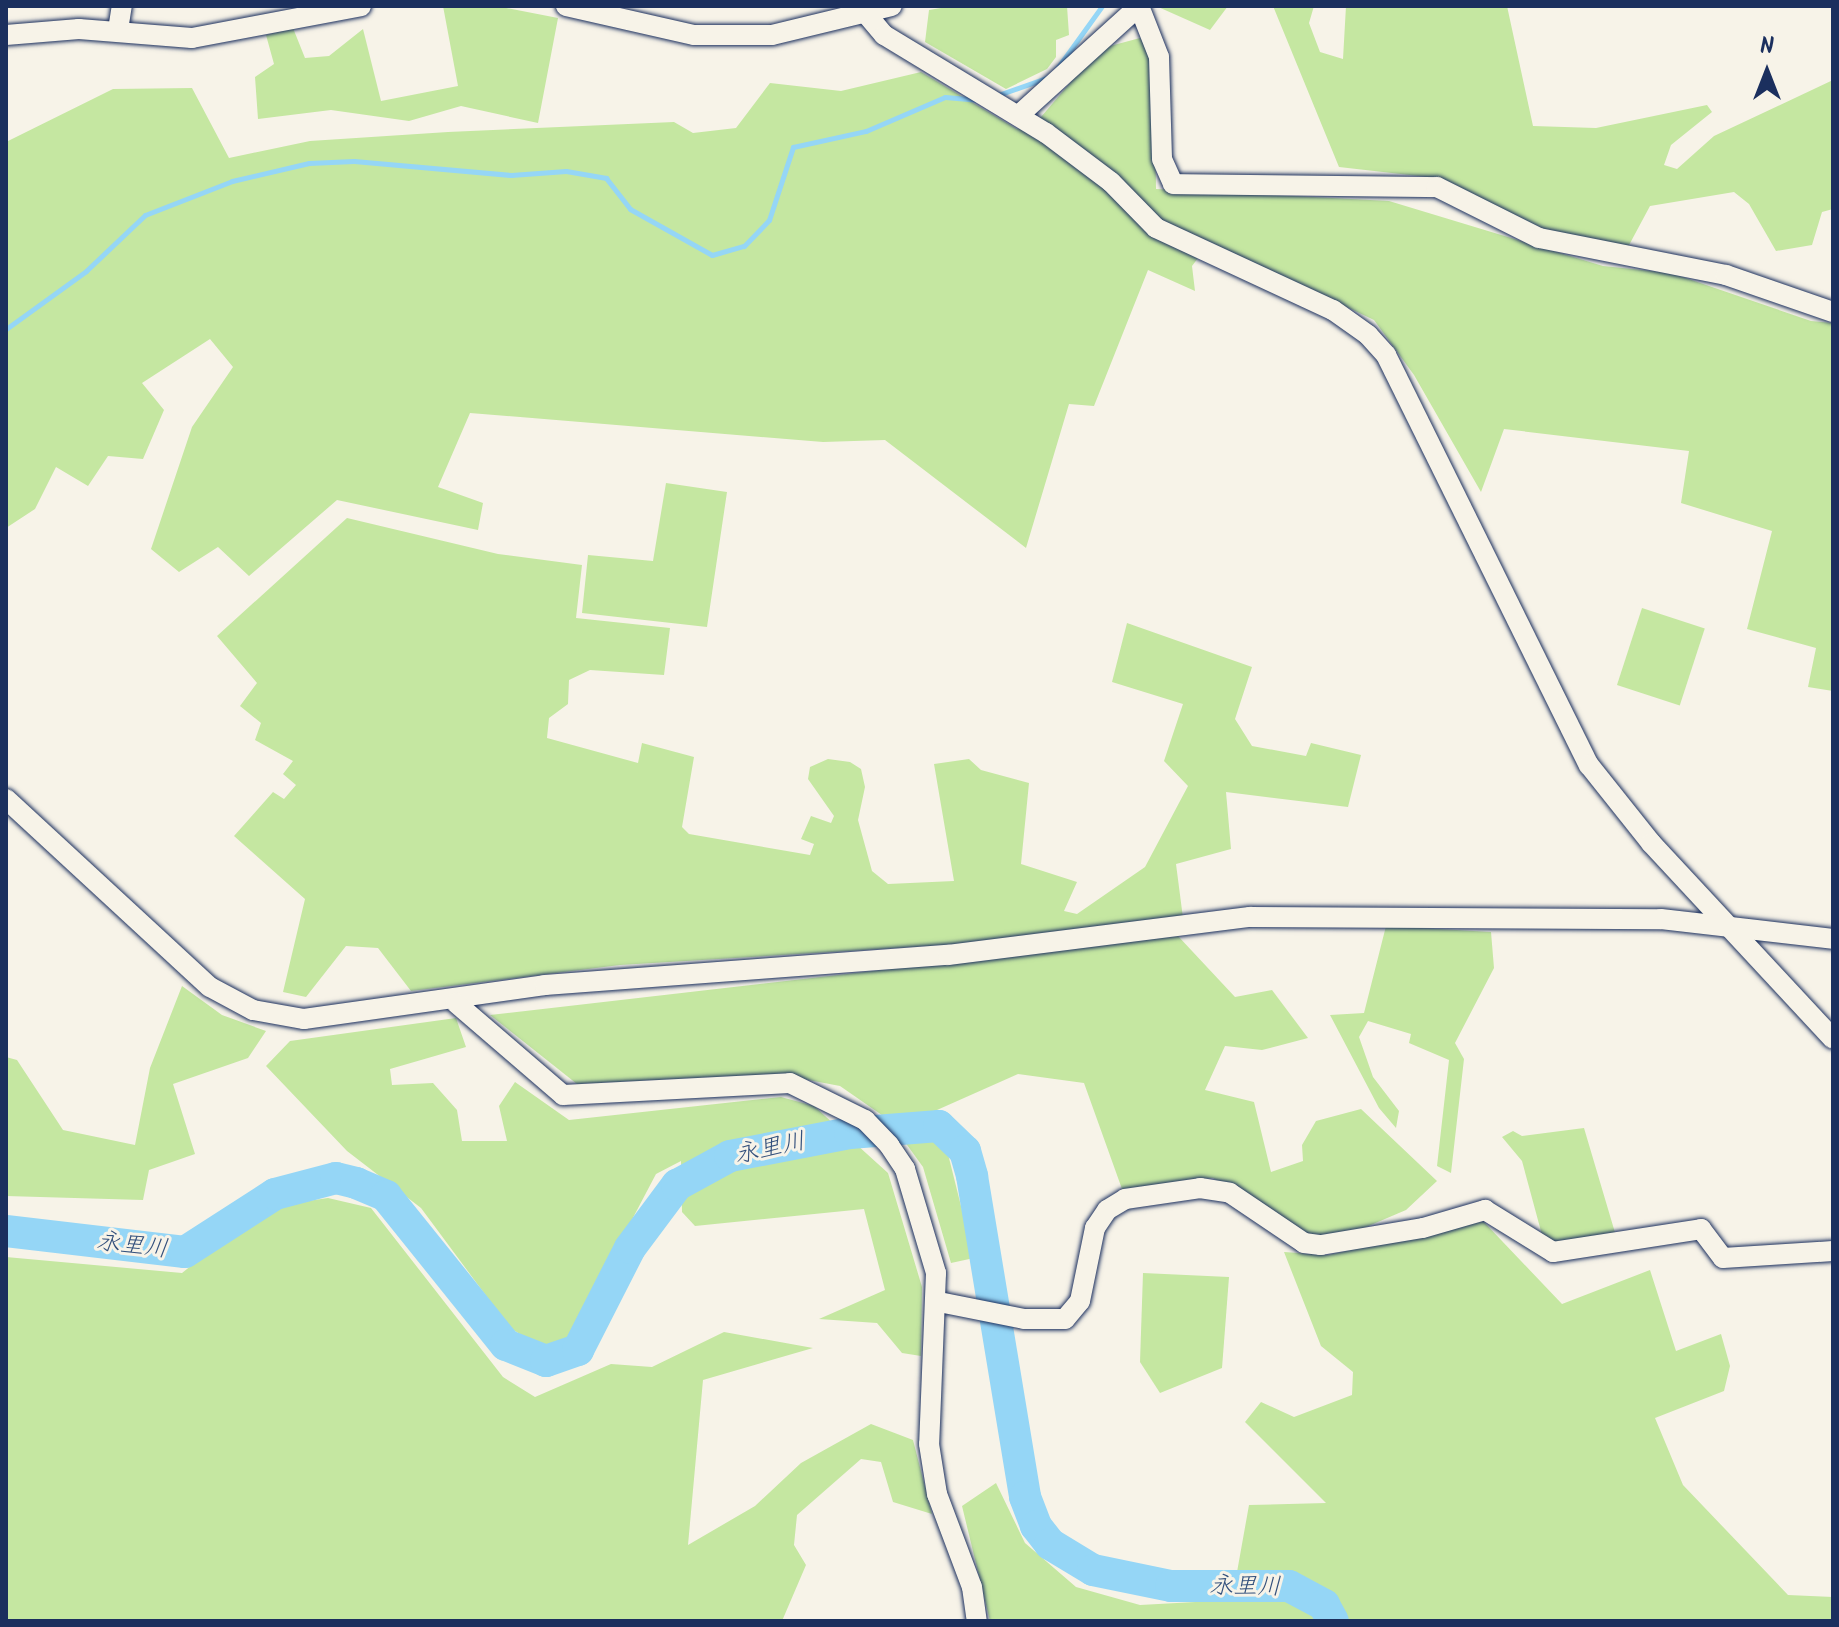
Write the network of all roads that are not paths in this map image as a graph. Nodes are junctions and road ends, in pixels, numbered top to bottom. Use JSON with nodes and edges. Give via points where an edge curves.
{"nodes":[{"id":1,"x":122,"y":6,"type":"edge"},
{"id":2,"x":361,"y":6,"type":"edge"},
{"id":3,"x":566,"y":6,"type":"edge"},
{"id":4,"x":892,"y":6,"type":"edge"},
{"id":5,"x":1139,"y":6,"type":"edge"},
{"id":6,"x":868,"y":16,"type":"junction"},
{"id":7,"x":118,"y":30,"type":"junction"},
{"id":8,"x":6,"y":35,"type":"edge"},
{"id":9,"x":1019,"y":115,"type":"junction"},
{"id":10,"x":1833,"y":312,"type":"edge"},
{"id":11,"x":6,"y":799,"type":"edge"},
{"id":12,"x":1724,"y":924,"type":"junction"},
{"id":13,"x":1833,"y":939,"type":"edge"},
{"id":14,"x":456,"y":1003,"type":"junction"},
{"id":15,"x":1833,"y":1039,"type":"edge"},
{"id":16,"x":1833,"y":1251,"type":"edge"},
{"id":17,"x":949,"y":1303,"type":"junction"},
{"id":18,"x":977,"y":1621,"type":"edge"}],
"edges":[{"from":1,"to":7,"type":"street"},
{"from":2,"to":7,"type":"street","via":[[192,38]]},
{"from":3,"to":6,"type":"street","via":[[694,35],[772,35]]},
{"from":4,"to":6,"type":"street"},
{"from":5,"to":9,"type":"street"},
{"from":5,"to":10,"type":"street","via":[[1159,57],[1162,159],[1173,184],[1437,187],[1539,238],[1585,251],[1686,265]]},
{"from":6,"to":9,"type":"street","via":[[884,35]]},
{"from":7,"to":8,"type":"street"},
{"from":9,"to":12,"type":"street","via":[[1111,182],[1156,228],[1333,310],[1386,355],[1589,765]]},
{"from":11,"to":14,"type":"street","via":[[232,1001],[304,1019]]},
{"from":12,"to":13,"type":"street"},
{"from":12,"to":14,"type":"street","via":[[1250,917],[948,955],[545,985]]},
{"from":12,"to":15,"type":"street"},
{"from":14,"to":17,"type":"street","via":[[563,1095],[790,1083],[865,1120],[905,1169]]},
{"from":16,"to":17,"type":"street","via":[[1723,1258],[1701,1229],[1553,1252],[1485,1210],[1423,1228],[1321,1245],[1304,1243],[1230,1193],[1200,1188],[1125,1199],[1107,1210],[1095,1228],[1074,1313],[1052,1322]]},
{"from":17,"to":18,"type":"street","via":[[929,1444],[937,1494],[972,1587]]}]}
